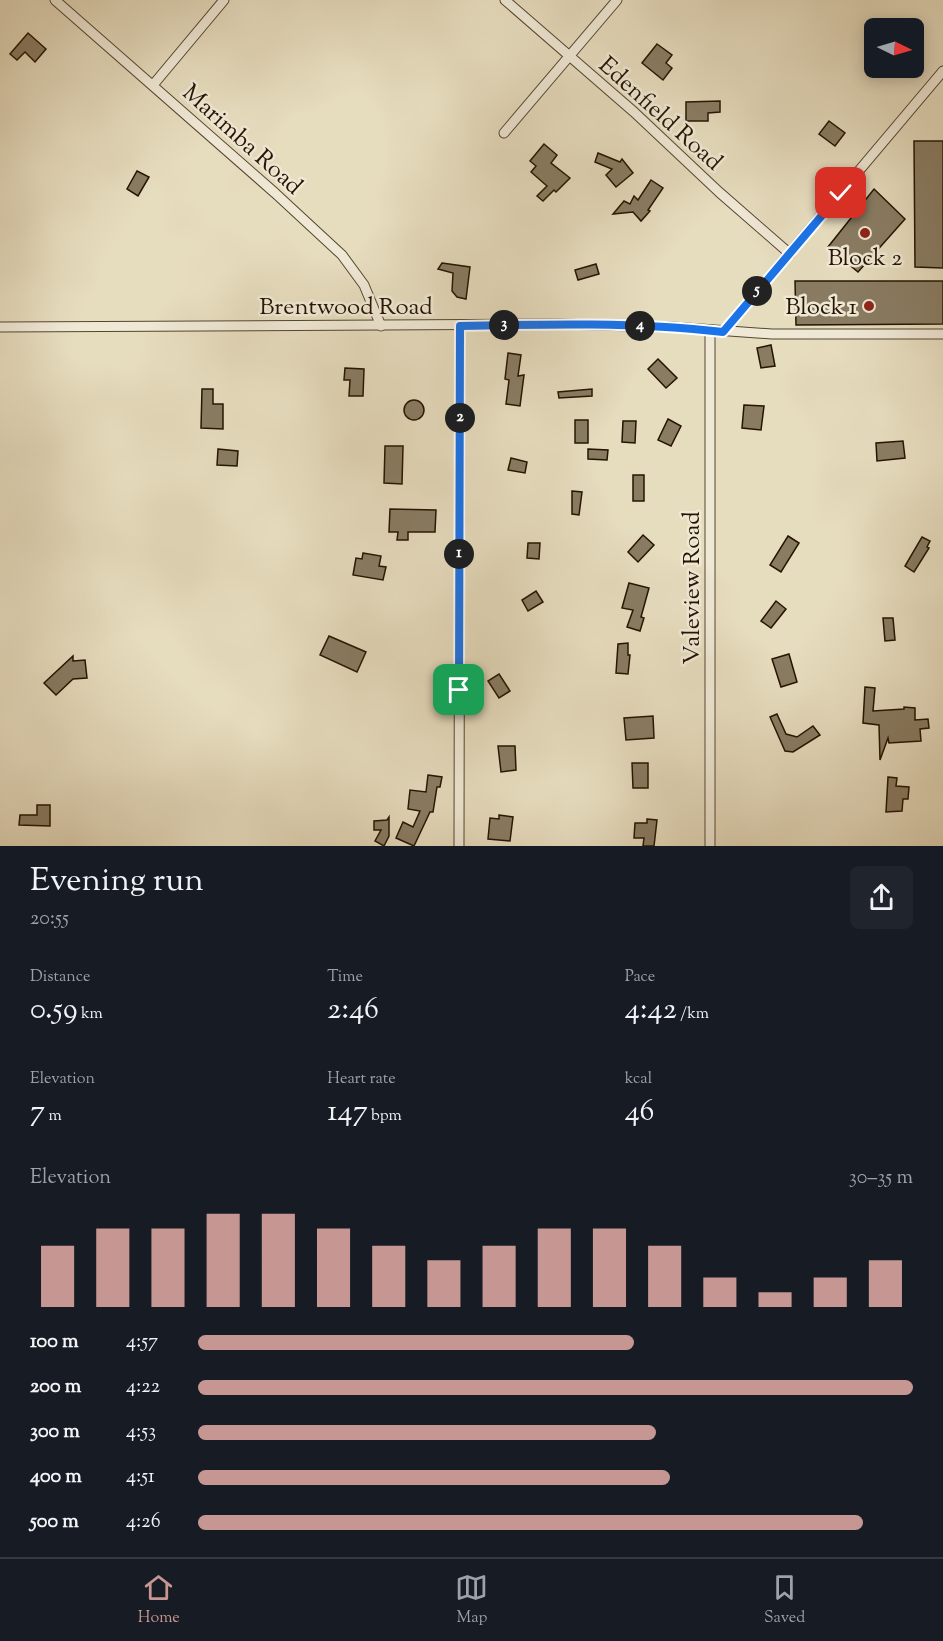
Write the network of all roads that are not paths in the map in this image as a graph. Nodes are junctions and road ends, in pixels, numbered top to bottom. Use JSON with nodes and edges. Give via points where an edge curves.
{"nodes":[{"id":1,"x":55,"y":0,"type":"edge"},
{"id":2,"x":224,"y":0,"type":"edge"},
{"id":3,"x":505,"y":0,"type":"edge"},
{"id":4,"x":617,"y":0,"type":"edge"},
{"id":5,"x":570,"y":57,"type":"junction"},
{"id":6,"x":943,"y":71,"type":"edge"},
{"id":7,"x":153,"y":85,"type":"junction"},
{"id":8,"x":504,"y":133,"type":"dead end"},
{"id":9,"x":790,"y":254,"type":"junction"},
{"id":10,"x":381,"y":326,"type":"junction"},
{"id":11,"x":460,"y":326,"type":"junction"},
{"id":12,"x":0,"y":327,"type":"edge"},
{"id":13,"x":710,"y":330,"type":"junction"},
{"id":14,"x":723,"y":332,"type":"junction"},
{"id":15,"x":943,"y":334,"type":"edge"},
{"id":16,"x":459,"y":846,"type":"edge"},
{"id":17,"x":710,"y":846,"type":"edge"}],
"edges":[{"from":1,"to":7,"type":"street","name":"Marimba Road"},
{"from":2,"to":7,"type":"street"},
{"from":3,"to":5,"type":"street","name":"Edenfield Road"},
{"from":4,"to":5,"type":"street"},
{"from":5,"to":8,"type":"street"},
{"from":5,"to":9,"type":"street","name":"Edenfield Road"},
{"from":6,"to":9,"type":"street"},
{"from":7,"to":10,"type":"street","name":"Marimba Road","via":[[342,255],[364,285]]},
{"from":9,"to":14,"type":"street"},
{"from":10,"to":11,"type":"street","name":"Brentwood Road"},
{"from":10,"to":12,"type":"street","name":"Brentwood Road"},
{"from":11,"to":13,"type":"street","name":"Brentwood Road","via":[[559,324]]},
{"from":11,"to":16,"type":"street"},
{"from":13,"to":14,"type":"street","name":"Brentwood Road"},
{"from":13,"to":17,"type":"street","name":"Valeview Road"},
{"from":14,"to":15,"type":"street","name":"Brentwood Road"}]}
